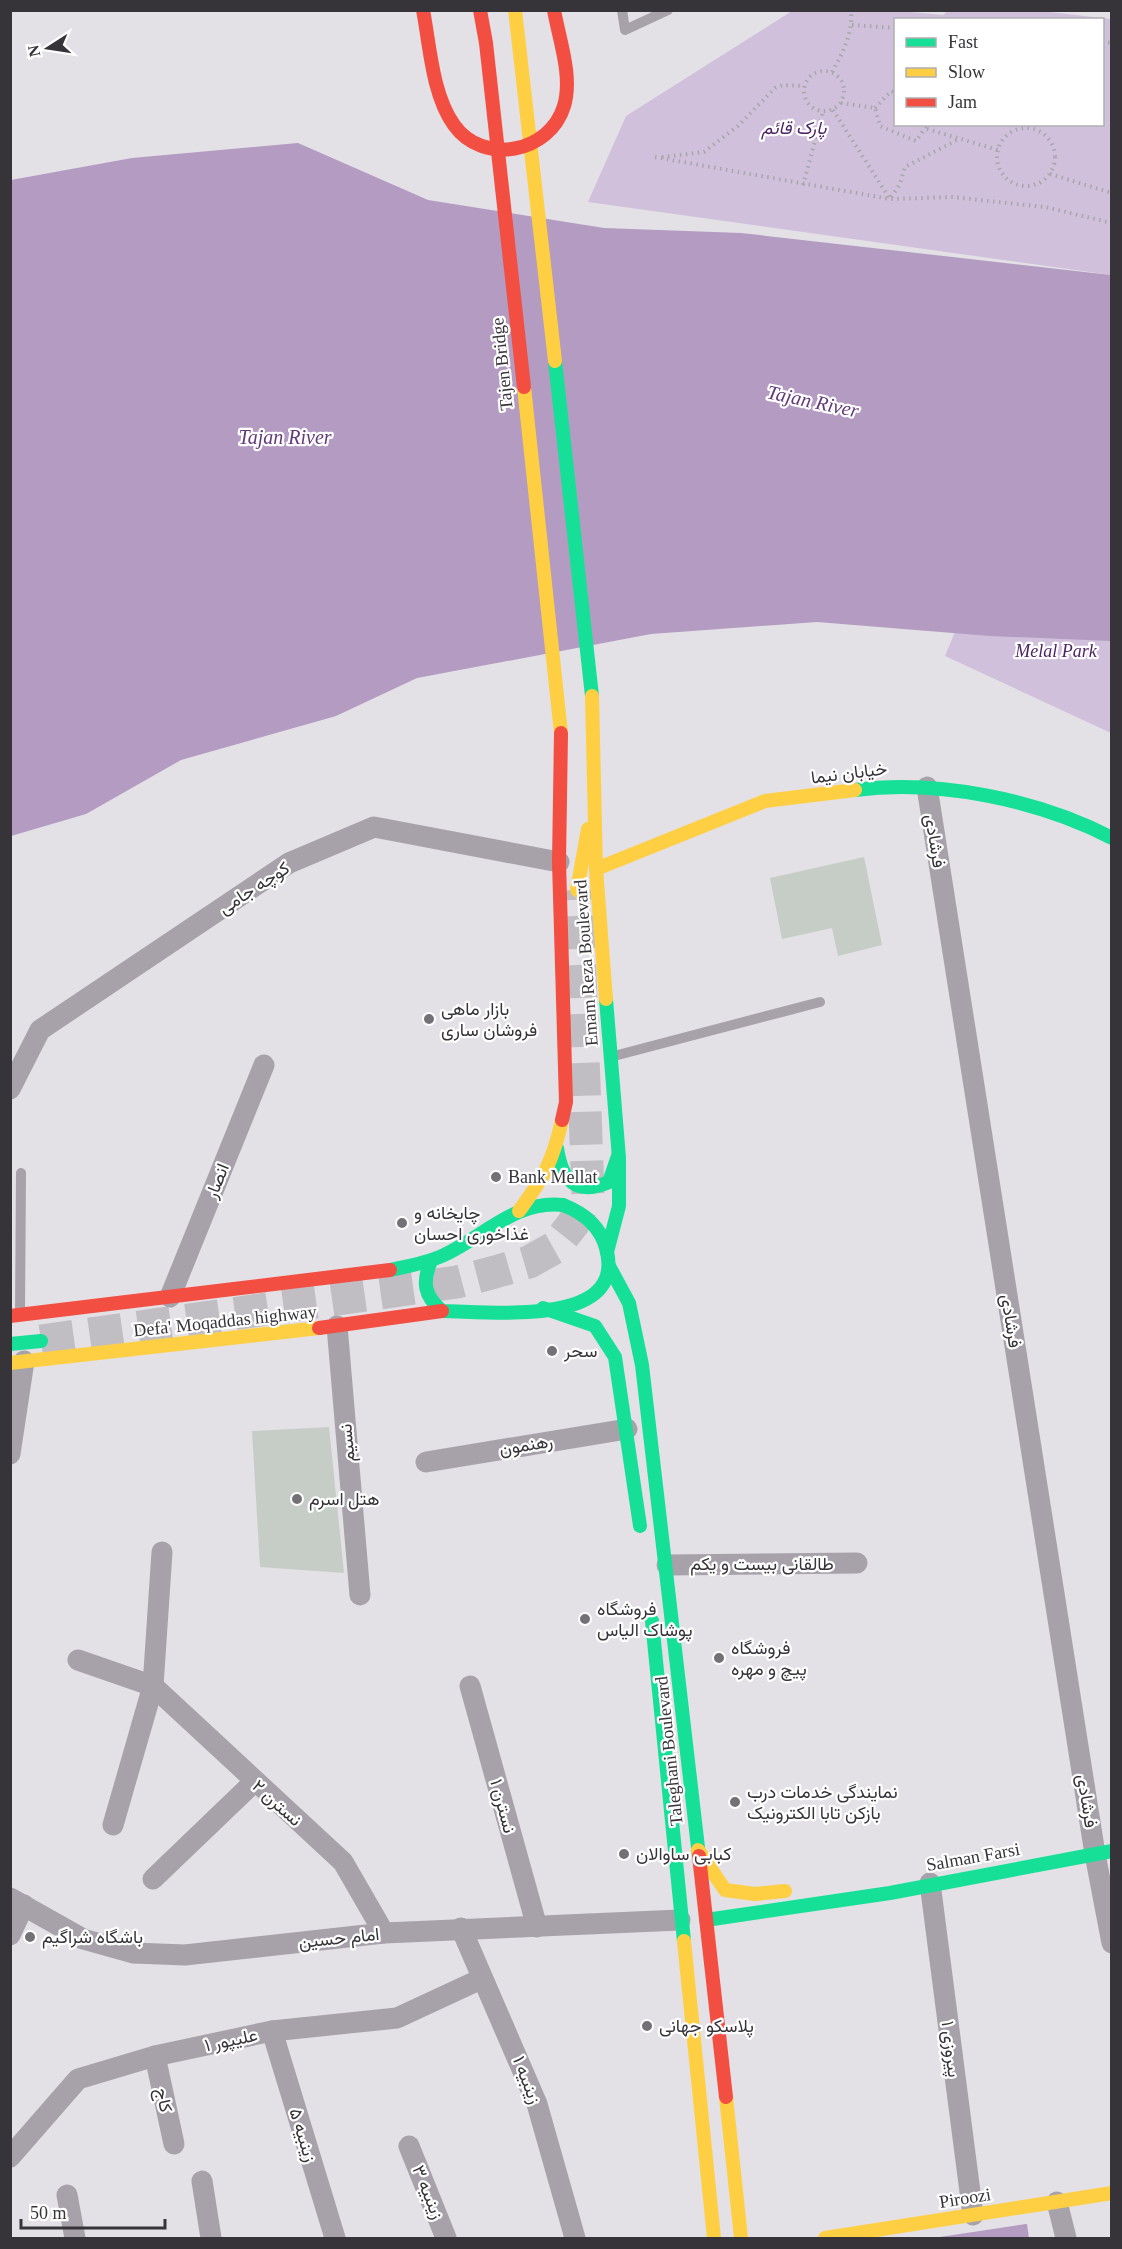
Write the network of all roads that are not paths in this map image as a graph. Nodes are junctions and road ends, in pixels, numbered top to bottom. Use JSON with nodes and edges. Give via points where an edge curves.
{"nodes":[{"id":1,"x":423,"y":10,"type":"edge"},
{"id":2,"x":462,"y":10,"type":"edge"},
{"id":3,"x":515,"y":10,"type":"edge"},
{"id":4,"x":554,"y":10,"type":"edge"},
{"id":5,"x":622,"y":10,"type":"edge"},
{"id":6,"x":668,"y":10,"type":"edge"},
{"id":7,"x":481,"y":15,"type":"edge"},
{"id":8,"x":555,"y":681,"type":"joint"},
{"id":9,"x":927,"y":787,"type":"junction"},
{"id":10,"x":594,"y":810,"type":"junction"},
{"id":11,"x":1112,"y":838,"type":"edge"},
{"id":12,"x":559,"y":862,"type":"junction"},
{"id":13,"x":596,"y":869,"type":"junction"},
{"id":14,"x":577,"y":890,"type":"tunnel mouth"},
{"id":15,"x":820,"y":1002,"type":"dead end"},
{"id":16,"x":611,"y":1056,"type":"junction"},
{"id":17,"x":264,"y":1065,"type":"dead end"},
{"id":18,"x":10,"y":1089,"type":"edge"},
{"id":19,"x":557,"y":1148,"type":"junction"},
{"id":20,"x":618,"y":1156,"type":"junction"},
{"id":21,"x":21,"y":1173,"type":"dead end"},
{"id":22,"x":519,"y":1211,"type":"junction"},
{"id":23,"x":608,"y":1259,"type":"junction"},
{"id":24,"x":431,"y":1261,"type":"junction"},
{"id":25,"x":387,"y":1270,"type":"junction"},
{"id":26,"x":170,"y":1297,"type":"junction"},
{"id":27,"x":543,"y":1308,"type":"junction"},
{"id":28,"x":442,"y":1311,"type":"junction"},
{"id":29,"x":15,"y":1316,"type":"edge"},
{"id":30,"x":397,"y":1316,"type":"junction"},
{"id":31,"x":337,"y":1326,"type":"junction"},
{"id":32,"x":41,"y":1341,"type":"tunnel mouth"},
{"id":33,"x":10,"y":1344,"type":"edge"},
{"id":34,"x":17,"y":1362,"type":"edge"},
{"id":35,"x":627,"y":1429,"type":"junction"},
{"id":36,"x":10,"y":1454,"type":"edge"},
{"id":37,"x":426,"y":1462,"type":"dead end"},
{"id":38,"x":642,"y":1539,"type":"dead end"},
{"id":39,"x":162,"y":1552,"type":"dead end"},
{"id":40,"x":857,"y":1563,"type":"dead end"},
{"id":41,"x":667,"y":1565,"type":"junction"},
{"id":42,"x":360,"y":1595,"type":"dead end"},
{"id":43,"x":650,"y":1606,"type":"dead end"},
{"id":44,"x":78,"y":1660,"type":"dead end"},
{"id":45,"x":153,"y":1686,"type":"junction"},
{"id":46,"x":470,"y":1686,"type":"dead end"},
{"id":47,"x":254,"y":1782,"type":"junction"},
{"id":48,"x":113,"y":1825,"type":"dead end"},
{"id":49,"x":698,"y":1850,"type":"junction"},
{"id":50,"x":1103,"y":1853,"type":"edge"},
{"id":51,"x":153,"y":1879,"type":"dead end"},
{"id":52,"x":930,"y":1883,"type":"junction"},
{"id":53,"x":820,"y":1887,"type":"dead end"},
{"id":54,"x":800,"y":1890,"type":"dead end"},
{"id":55,"x":842,"y":1898,"type":"junction"},
{"id":56,"x":17,"y":1902,"type":"edge"},
{"id":57,"x":680,"y":1911,"type":"junction"},
{"id":58,"x":706,"y":1920,"type":"junction"},
{"id":59,"x":537,"y":1927,"type":"junction"},
{"id":60,"x":461,"y":1928,"type":"junction"},
{"id":61,"x":384,"y":1933,"type":"junction"},
{"id":62,"x":10,"y":1935,"type":"edge"},
{"id":63,"x":1112,"y":1943,"type":"edge"},
{"id":64,"x":481,"y":1979,"type":"junction"},
{"id":65,"x":272,"y":2031,"type":"junction"},
{"id":66,"x":155,"y":2056,"type":"junction"},
{"id":67,"x":174,"y":2144,"type":"dead end"},
{"id":68,"x":409,"y":2146,"type":"dead end"},
{"id":69,"x":10,"y":2157,"type":"edge"},
{"id":70,"x":202,"y":2181,"type":"dead end"},
{"id":71,"x":1112,"y":2193,"type":"edge"},
{"id":72,"x":67,"y":2195,"type":"dead end"},
{"id":73,"x":1058,"y":2202,"type":"junction"},
{"id":74,"x":973,"y":2215,"type":"junction"},
{"id":75,"x":75,"y":2238,"type":"edge"},
{"id":76,"x":211,"y":2238,"type":"edge"},
{"id":77,"x":335,"y":2238,"type":"edge"},
{"id":78,"x":446,"y":2238,"type":"edge"},
{"id":79,"x":575,"y":2238,"type":"edge"},
{"id":80,"x":714,"y":2238,"type":"edge"},
{"id":81,"x":741,"y":2238,"type":"edge"},
{"id":82,"x":825,"y":2238,"type":"edge"},
{"id":83,"x":1066,"y":2238,"type":"edge"}],
"edges":[{"from":1,"to":4,"type":"main road","via":[[452,124],[473,143],[500,152],[528,147],[550,131],[564,106],[565,78]]},
{"from":2,"to":7,"type":"main road"},
{"from":3,"to":10,"type":"main road","name":"Emam Reza Boulevard","via":[[591,670]]},
{"from":5,"to":6,"type":"lane","via":[[625,30]]},
{"from":7,"to":8,"type":"main road","name":"Tajen Bridge"},
{"from":8,"to":12,"type":"main road","name":"Emam Reza Boulevard","via":[[563,749]]},
{"from":9,"to":11,"type":"main road","name":"خیابان نیما","via":[[996,797],[1085,824]]},
{"from":9,"to":13,"type":"main road","name":"خیابان نیما","via":[[892,785],[765,801]]},
{"from":9,"to":50,"type":"street","name":"فرشادی"},
{"from":10,"to":13,"type":"main road","name":"Emam Reza Boulevard"},
{"from":10,"to":14,"type":"main road","via":[[585,836]]},
{"from":12,"to":18,"type":"street","name":"کوچه جامی","via":[[374,827],[289,863],[40,1030]]},
{"from":12,"to":19,"type":"main road","name":"Emam Reza Boulevard","via":[[566,1102]]},
{"from":13,"to":16,"type":"main road","name":"Emam Reza Boulevard"},
{"from":15,"to":16,"type":"lane"},
{"from":16,"to":20,"type":"main road","name":"Emam Reza Boulevard"},
{"from":17,"to":26,"type":"street","name":"انصار"},
{"from":19,"to":20,"type":"main road","via":[[558,1164],[578,1187],[597,1189],[609,1182]]},
{"from":19,"to":22,"type":"main road","name":"Emam Reza Boulevard","via":[[543,1179]]},
{"from":20,"to":23,"type":"main road","name":"Emam Reza Boulevard","via":[[620,1206]]},
{"from":21,"to":29,"type":"lane"},
{"from":22,"to":23,"type":"main road","name":"Taleghani Boulevard","via":[[543,1202],[563,1205],[592,1220]]},
{"from":22,"to":24,"type":"main road","name":"Defa' Moqaddas highway"},
{"from":23,"to":27,"type":"main road","name":"Emam Reza Boulevard","via":[[604,1285],[588,1300]]},
{"from":23,"to":41,"type":"main road","name":"Taleghani Boulevard","via":[[629,1303],[639,1347]]},
{"from":24,"to":25,"type":"main road","name":"Defa' Moqaddas highway"},
{"from":24,"to":28,"type":"main road","via":[[424,1288],[431,1303]]},
{"from":25,"to":26,"type":"main road","name":"Defa' Moqaddas highway"},
{"from":25,"to":30,"type":"main road","via":[[410,1274],[417,1287],[415,1303]]},
{"from":26,"to":29,"type":"main road","name":"Defa' Moqaddas highway"},
{"from":27,"to":28,"type":"main road","name":"Defa' Moqaddas highway"},
{"from":27,"to":35,"type":"main road","via":[[595,1326],[615,1357]]},
{"from":28,"to":30,"type":"main road","name":"Defa' Moqaddas highway"},
{"from":30,"to":31,"type":"main road","name":"Defa' Moqaddas highway"},
{"from":31,"to":34,"type":"main road","name":"Defa' Moqaddas highway"},
{"from":31,"to":42,"type":"street","name":"نسیم"},
{"from":32,"to":33,"type":"main road"},
{"from":34,"to":36,"type":"street"},
{"from":35,"to":37,"type":"street","name":"رهنمون"},
{"from":35,"to":38,"type":"main road"},
{"from":39,"to":45,"type":"street"},
{"from":40,"to":41,"type":"street","name":"طالقانی بیست و یکم"},
{"from":41,"to":49,"type":"main road","name":"Taleghani Boulevard"},
{"from":43,"to":57,"type":"main road","name":"Taleghani Boulevard"},
{"from":44,"to":45,"type":"street"},
{"from":45,"to":47,"type":"street","name":"نسترن ۲"},
{"from":45,"to":48,"type":"street"},
{"from":46,"to":59,"type":"street","name":"نسترن ۱"},
{"from":47,"to":51,"type":"street"},
{"from":47,"to":61,"type":"street","name":"نسترن ۲","via":[[343,1862]]},
{"from":49,"to":54,"type":"main road","via":[[725,1890],[755,1894]]},
{"from":49,"to":58,"type":"main road","name":"Taleghani Boulevard"},
{"from":50,"to":52,"type":"main road","name":"Salman Farsi"},
{"from":50,"to":63,"type":"street","name":"فرشادی"},
{"from":52,"to":55,"type":"main road","name":"Salman Farsi","via":[[890,1893]]},
{"from":52,"to":74,"type":"street","name":"پیروزی ١"},
{"from":53,"to":55,"type":"main road"},
{"from":55,"to":58,"type":"main road","name":"Salman Farsi"},
{"from":56,"to":61,"type":"street","name":"امام حسین","via":[[83,1939],[133,1953],[185,1955]]},
{"from":56,"to":62,"type":"street"},
{"from":57,"to":58,"type":"main road"},
{"from":57,"to":59,"type":"street","name":"امام حسین"},
{"from":57,"to":80,"type":"main road","name":"Taleghani Boulevard"},
{"from":58,"to":81,"type":"main road","name":"Taleghani Boulevard"},
{"from":59,"to":60,"type":"street","name":"امام حسین"},
{"from":60,"to":61,"type":"street","name":"امام حسین"},
{"from":60,"to":64,"type":"street","name":"زینبیه ۱"},
{"from":64,"to":65,"type":"street","name":"علیپور ۱","via":[[397,2018]]},
{"from":64,"to":79,"type":"street","name":"زینبیه ۱","via":[[537,2104]]},
{"from":65,"to":66,"type":"street","name":"علیپور ۱"},
{"from":65,"to":77,"type":"street","name":"زینبیه ۵"},
{"from":66,"to":67,"type":"street","name":"کاج"},
{"from":66,"to":69,"type":"street","name":"علیپور ۱","via":[[78,2079]]},
{"from":68,"to":78,"type":"street","name":"زینبیه ۳"},
{"from":70,"to":76,"type":"street"},
{"from":71,"to":73,"type":"main road","name":"Piroozi"},
{"from":72,"to":75,"type":"street"},
{"from":73,"to":74,"type":"main road","name":"Piroozi"},
{"from":73,"to":83,"type":"street"},
{"from":74,"to":82,"type":"main road","name":"Piroozi"}]}
